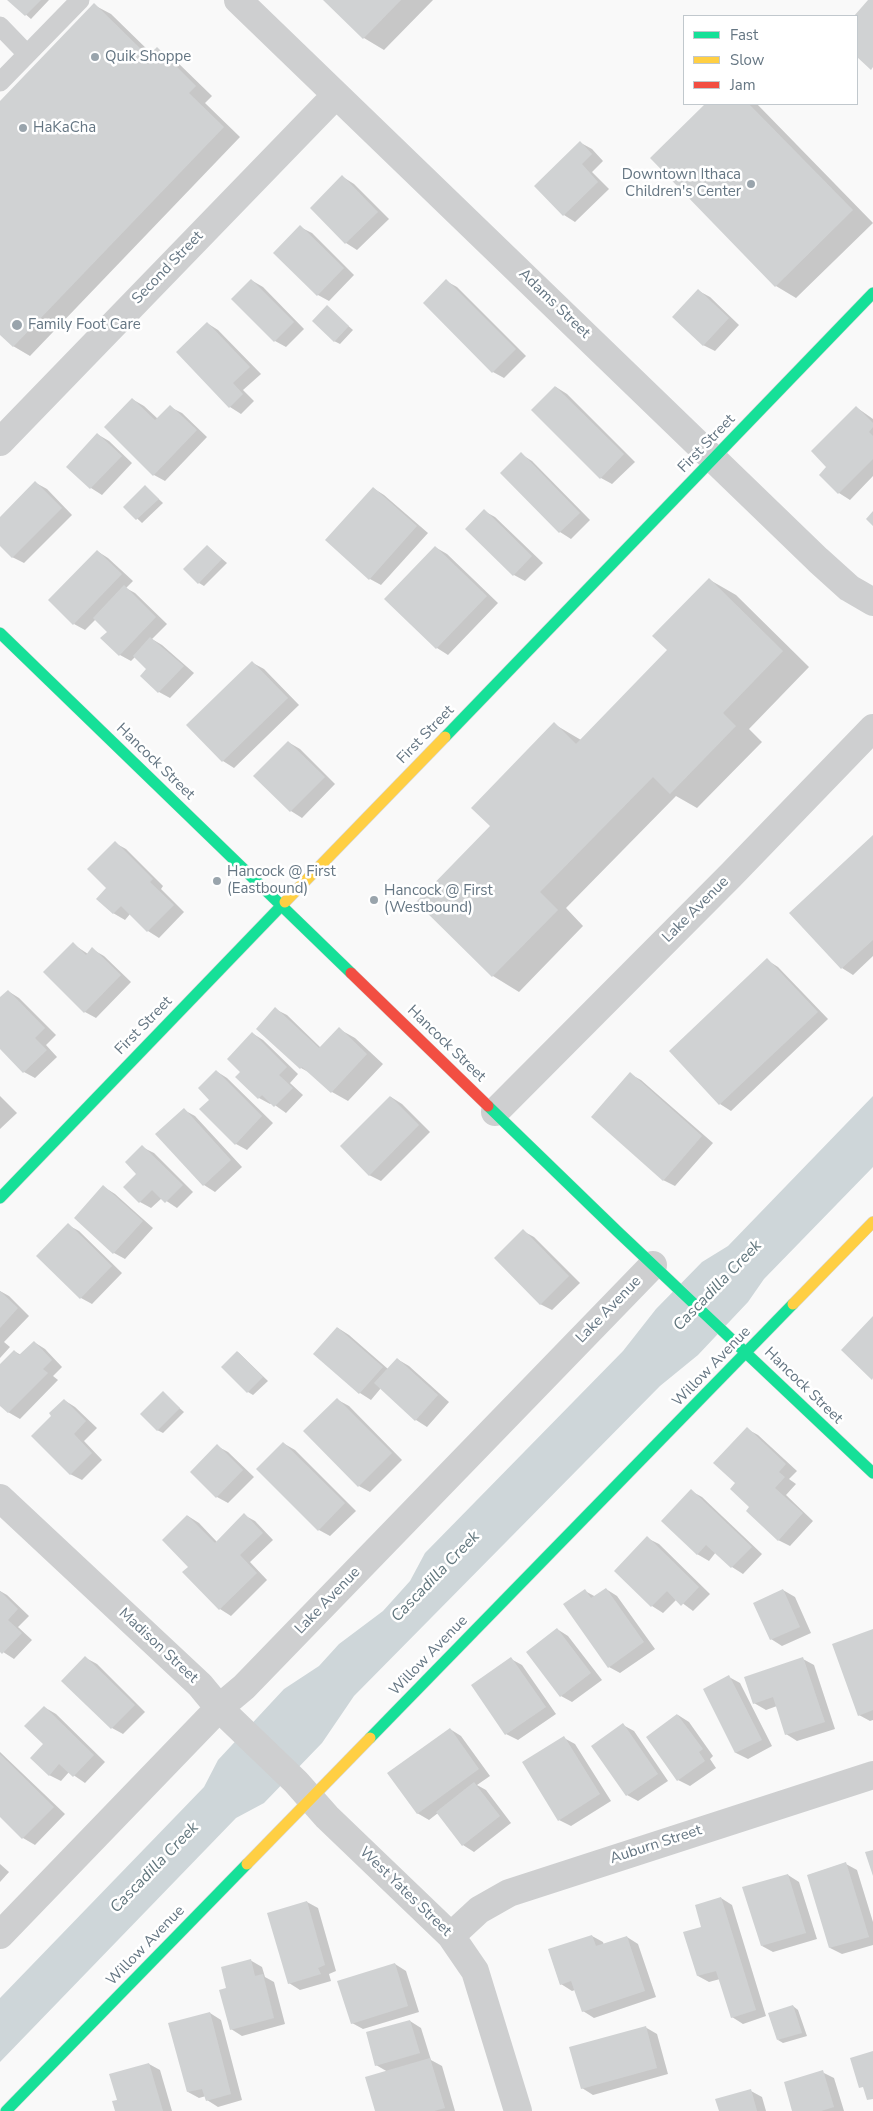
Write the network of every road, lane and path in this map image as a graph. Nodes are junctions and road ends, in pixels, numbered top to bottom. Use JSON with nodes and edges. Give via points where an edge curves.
{"nodes":[{"id":1,"x":238,"y":0,"type":"edge"},
{"id":2,"x":71,"y":3,"type":"edge"},
{"id":3,"x":0,"y":26,"type":"edge"},
{"id":4,"x":27,"y":54,"type":"junction"},
{"id":5,"x":0,"y":82,"type":"edge"},
{"id":6,"x":336,"y":95,"type":"junction"},
{"id":7,"x":873,"y":294,"type":"edge"},
{"id":8,"x":0,"y":442,"type":"edge"},
{"id":9,"x":714,"y":458,"type":"junction"},
{"id":10,"x":873,"y":602,"type":"edge"},
{"id":11,"x":0,"y":633,"type":"edge"},
{"id":12,"x":873,"y":728,"type":"edge"},
{"id":13,"x":282,"y":905,"type":"junction"},
{"id":14,"x":495,"y":1112,"type":"junction"},
{"id":15,"x":0,"y":1198,"type":"edge"},
{"id":16,"x":873,"y":1222,"type":"edge"},
{"id":17,"x":661,"y":1272,"type":"junction"},
{"id":18,"x":746,"y":1353,"type":"junction"},
{"id":19,"x":873,"y":1473,"type":"edge"},
{"id":20,"x":0,"y":1498,"type":"edge"},
{"id":21,"x":219,"y":1708,"type":"junction"},
{"id":22,"x":873,"y":1775,"type":"edge"},
{"id":23,"x":303,"y":1791,"type":"junction"},
{"id":24,"x":0,"y":1935,"type":"edge"},
{"id":25,"x":451,"y":1936,"type":"junction"},
{"id":26,"x":6,"y":2111,"type":"edge"},
{"id":27,"x":518,"y":2111,"type":"edge"}],
"edges":[{"from":1,"to":6,"type":"street","name":"Adams Street"},
{"from":2,"to":4,"type":"lane"},
{"from":3,"to":4,"type":"lane"},
{"from":4,"to":5,"type":"lane"},
{"from":6,"to":8,"type":"street","name":"Second Street"},
{"from":6,"to":9,"type":"street","name":"Adams Street"},
{"from":7,"to":9,"type":"street","name":"First Street"},
{"from":9,"to":10,"type":"street","name":"Adams Street","via":[[843,583]]},
{"from":9,"to":13,"type":"street","name":"First Street"},
{"from":11,"to":13,"type":"street","name":"Hancock Street"},
{"from":12,"to":14,"type":"street","name":"Lake Avenue"},
{"from":13,"to":14,"type":"street","name":"Hancock Street"},
{"from":13,"to":15,"type":"street","name":"First Street"},
{"from":14,"to":17,"type":"street","name":"Hancock Street"},
{"from":16,"to":18,"type":"street","name":"Willow Avenue"},
{"from":17,"to":18,"type":"street","name":"Hancock Street"},
{"from":17,"to":21,"type":"street","name":"Lake Avenue","via":[[244,1687]]},
{"from":18,"to":19,"type":"street","name":"Hancock Street"},
{"from":18,"to":23,"type":"street","name":"Willow Avenue"},
{"from":20,"to":21,"type":"street","name":"Madison Street","via":[[200,1685]]},
{"from":21,"to":23,"type":"street","name":"Madison Street"},
{"from":21,"to":24,"type":"street","name":"Lake Avenue"},
{"from":22,"to":25,"type":"street","name":"Auburn Street","via":[[509,1893],[479,1910]]},
{"from":23,"to":25,"type":"street","name":"West Yates Street"},
{"from":23,"to":26,"type":"street","name":"Willow Avenue"},
{"from":25,"to":27,"type":"street","name":"West Yates Street","via":[[475,1971]]}]}
